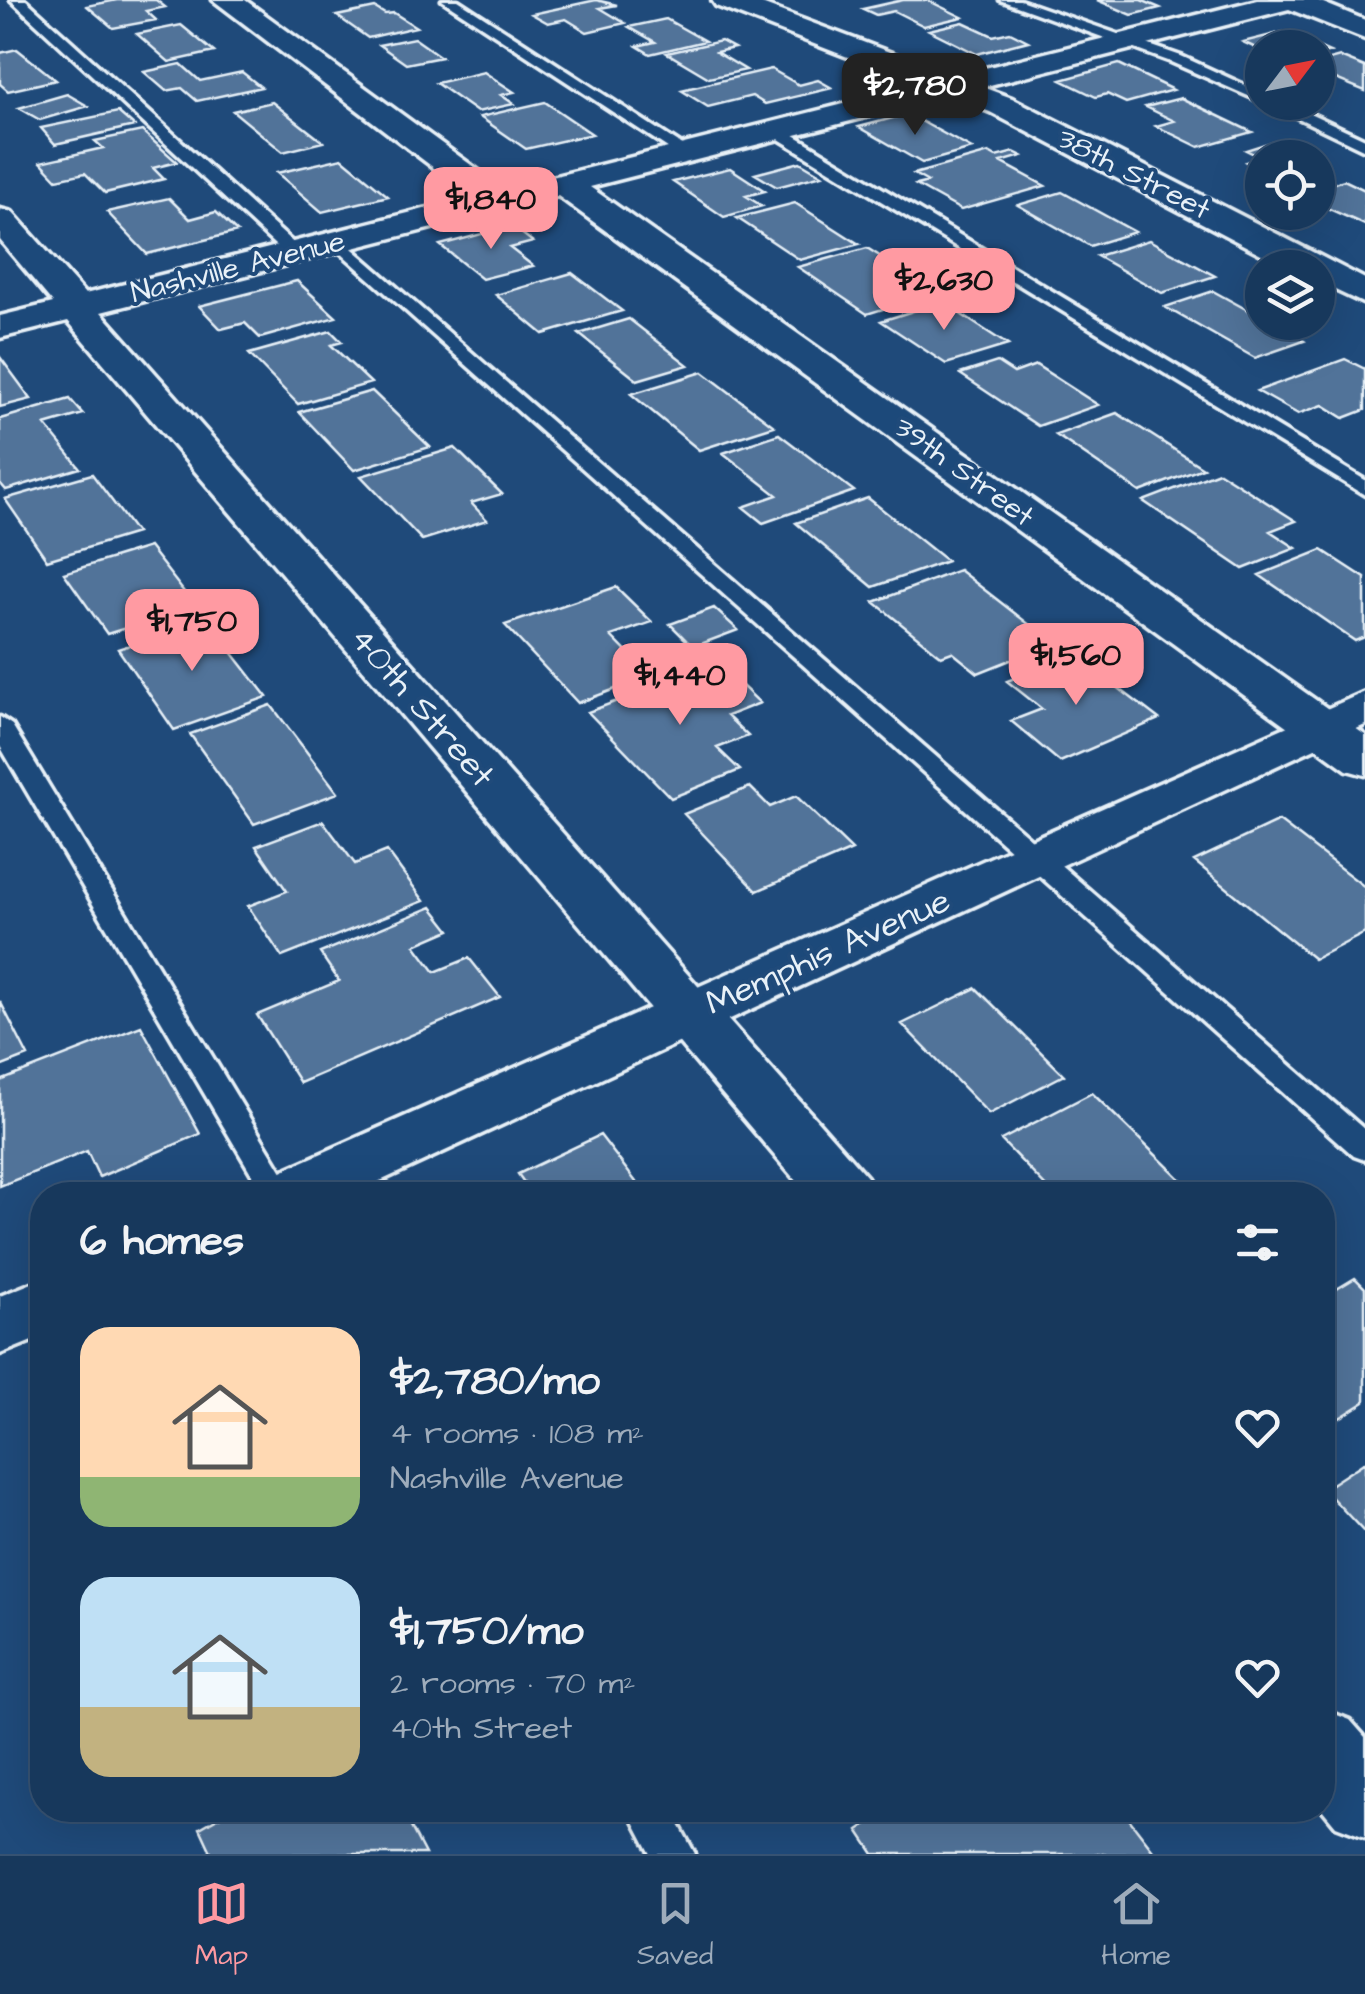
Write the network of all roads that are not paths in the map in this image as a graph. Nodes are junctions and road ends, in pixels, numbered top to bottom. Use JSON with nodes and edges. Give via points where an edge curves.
{"nodes":[{"id":1,"x":18,"y":0,"type":"edge"},
{"id":2,"x":228,"y":0,"type":"edge"},
{"id":3,"x":450,"y":0,"type":"edge"},
{"id":4,"x":726,"y":0,"type":"edge"},
{"id":5,"x":1007,"y":0,"type":"edge"},
{"id":6,"x":1279,"y":1,"type":"edge"},
{"id":7,"x":1365,"y":30,"type":"edge"},
{"id":8,"x":1125,"y":42,"type":"junction"},
{"id":9,"x":956,"y":85,"type":"junction"},
{"id":10,"x":1245,"y":90,"type":"edge"},
{"id":11,"x":1312,"y":120,"type":"edge"},
{"id":12,"x":776,"y":130,"type":"junction"},
{"id":13,"x":1365,"y":144,"type":"edge"},
{"id":14,"x":686,"y":153,"type":"junction"},
{"id":15,"x":563,"y":184,"type":"junction"},
{"id":16,"x":498,"y":201,"type":"junction"},
{"id":17,"x":0,"y":219,"type":"edge"},
{"id":18,"x":338,"y":241,"type":"junction"},
{"id":19,"x":1281,"y":250,"type":"edge"},
{"id":20,"x":294,"y":252,"type":"junction"},
{"id":21,"x":1335,"y":277,"type":"edge"},
{"id":22,"x":1365,"y":293,"type":"edge"},
{"id":23,"x":77,"y":308,"type":"junction"},
{"id":24,"x":0,"y":327,"type":"edge"},
{"id":25,"x":1365,"y":489,"type":"edge"},
{"id":26,"x":1343,"y":717,"type":"edge"},
{"id":27,"x":0,"y":725,"type":"edge"},
{"id":28,"x":1365,"y":759,"type":"edge"},
{"id":29,"x":1036,"y":856,"type":"junction"},
{"id":30,"x":689,"y":1015,"type":"junction"},
{"id":31,"x":1365,"y":1148,"type":"edge"},
{"id":32,"x":272,"y":1182,"type":"edge"},
{"id":33,"x":319,"y":1182,"type":"edge"},
{"id":34,"x":833,"y":1182,"type":"edge"},
{"id":35,"x":30,"y":1312,"type":"edge"},
{"id":36,"x":0,"y":1326,"type":"edge"},
{"id":37,"x":1335,"y":1763,"type":"edge"},
{"id":38,"x":1365,"y":1797,"type":"edge"},
{"id":39,"x":655,"y":1822,"type":"edge"},
{"id":40,"x":674,"y":1854,"type":"edge"}],
"edges":[{"from":1,"to":20,"type":"lane"},
{"from":2,"to":16,"type":"street"},
{"from":3,"to":14,"type":"lane"},
{"from":4,"to":9,"type":"street","name":"38th Street"},
{"from":5,"to":8,"type":"lane"},
{"from":6,"to":7,"type":"street"},
{"from":6,"to":8,"type":"street","name":"Nashville Avenue"},
{"from":8,"to":9,"type":"street","name":"Nashville Avenue"},
{"from":8,"to":10,"type":"lane"},
{"from":9,"to":12,"type":"street","name":"Nashville Avenue"},
{"from":9,"to":19,"type":"street","name":"38th Street"},
{"from":11,"to":13,"type":"lane"},
{"from":12,"to":14,"type":"street","name":"Nashville Avenue"},
{"from":12,"to":25,"type":"lane"},
{"from":14,"to":15,"type":"street","name":"Nashville Avenue"},
{"from":15,"to":16,"type":"street","name":"Nashville Avenue"},
{"from":15,"to":26,"type":"street","name":"39th Street"},
{"from":16,"to":18,"type":"street","name":"Nashville Avenue"},
{"from":17,"to":23,"type":"street","name":"40th Street"},
{"from":18,"to":20,"type":"street","name":"Nashville Avenue"},
{"from":18,"to":29,"type":"lane"},
{"from":20,"to":23,"type":"street","name":"Nashville Avenue"},
{"from":21,"to":22,"type":"street","name":"38th Street"},
{"from":23,"to":24,"type":"street","name":"Nashville Avenue"},
{"from":23,"to":30,"type":"street","name":"40th Street"},
{"from":26,"to":28,"type":"street","name":"39th Street"},
{"from":26,"to":29,"type":"street","name":"Memphis Avenue"},
{"from":27,"to":32,"type":"lane"},
{"from":29,"to":30,"type":"street","name":"Memphis Avenue"},
{"from":29,"to":31,"type":"lane"},
{"from":30,"to":33,"type":"street","name":"Memphis Avenue"},
{"from":30,"to":34,"type":"street","name":"40th Street"},
{"from":35,"to":36,"type":"street"},
{"from":37,"to":38,"type":"street"},
{"from":39,"to":40,"type":"lane"}]}
